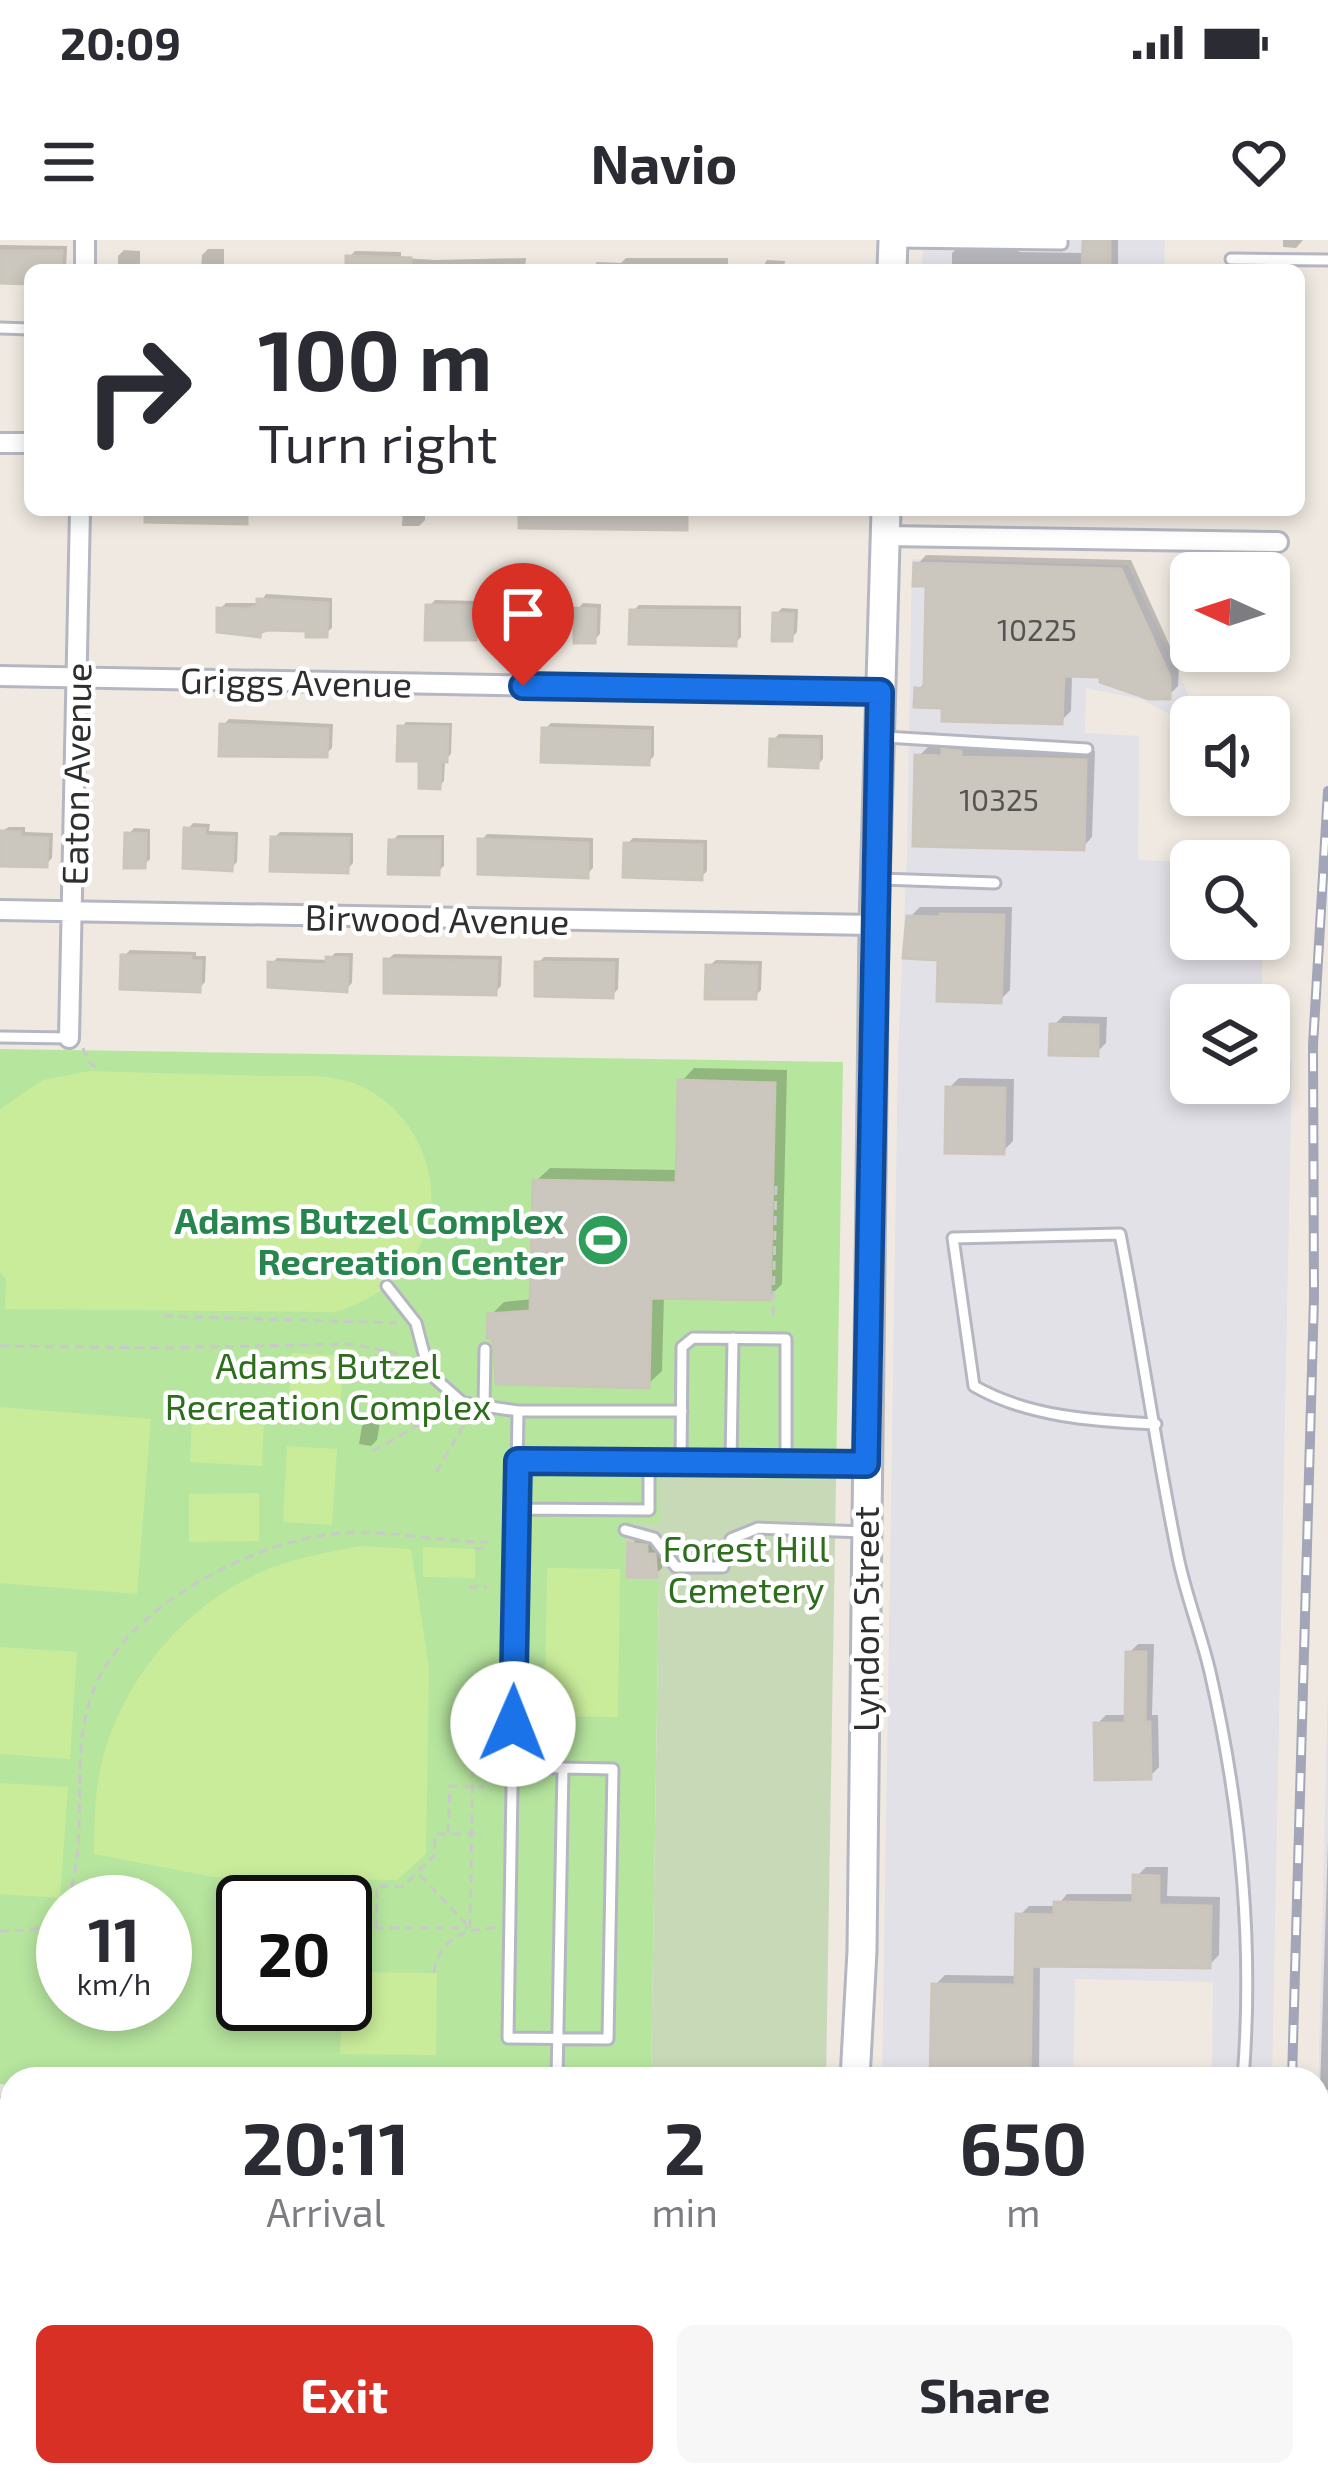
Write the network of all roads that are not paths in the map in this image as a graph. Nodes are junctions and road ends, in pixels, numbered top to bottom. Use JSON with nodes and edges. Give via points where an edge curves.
{"nodes":[{"id":1,"x":1062,"y":240,"type":"edge"},
{"id":2,"x":893,"y":251,"type":"edge"},
{"id":3,"x":1231,"y":259,"type":"dead end"},
{"id":4,"x":1328,"y":260,"type":"edge"},
{"id":5,"x":80,"y":516,"type":"edge"},
{"id":6,"x":885,"y":523,"type":"edge"},
{"id":7,"x":1278,"y":542,"type":"dead end"},
{"id":8,"x":0,"y":676,"type":"edge"},
{"id":9,"x":76,"y":677,"type":"junction"},
{"id":10,"x":880,"y":692,"type":"junction"},
{"id":11,"x":880,"y":736,"type":"junction"},
{"id":12,"x":1087,"y":749,"type":"dead end"},
{"id":13,"x":876,"y":879,"type":"junction"},
{"id":14,"x":995,"y":883,"type":"dead end"},
{"id":15,"x":0,"y":910,"type":"edge"},
{"id":16,"x":73,"y":912,"type":"junction"},
{"id":17,"x":874,"y":925,"type":"junction"},
{"id":18,"x":0,"y":1037,"type":"edge"},
{"id":19,"x":69,"y":1038,"type":"joint"},
{"id":20,"x":388,"y":1286,"type":"dead end"},
{"id":21,"x":733,"y":1338,"type":"junction"},
{"id":22,"x":484,"y":1349,"type":"dead end"},
{"id":23,"x":478,"y":1406,"type":"junction"},
{"id":24,"x":518,"y":1411,"type":"junction"},
{"id":25,"x":682,"y":1412,"type":"junction"},
{"id":26,"x":1156,"y":1424,"type":"junction"},
{"id":27,"x":518,"y":1461,"type":"junction"},
{"id":28,"x":649,"y":1462,"type":"junction"},
{"id":29,"x":681,"y":1462,"type":"junction"},
{"id":30,"x":731,"y":1463,"type":"junction"},
{"id":31,"x":785,"y":1463,"type":"junction"},
{"id":32,"x":866,"y":1464,"type":"junction"},
{"id":33,"x":517,"y":1509,"type":"junction"},
{"id":34,"x":625,"y":1530,"type":"dead end"},
{"id":35,"x":864,"y":1532,"type":"junction"},
{"id":36,"x":658,"y":1566,"type":"dead end"},
{"id":37,"x":676,"y":1567,"type":"junction"},
{"id":38,"x":513,"y":1767,"type":"junction"},
{"id":39,"x":563,"y":1768,"type":"junction"},
{"id":40,"x":557,"y":2038,"type":"junction"},
{"id":41,"x":556,"y":2067,"type":"edge"},
{"id":42,"x":856,"y":2067,"type":"edge"},
{"id":43,"x":1245,"y":2067,"type":"edge"}],
"edges":[{"from":1,"to":2,"type":"lane"},
{"from":3,"to":4,"type":"lane"},
{"from":5,"to":9,"type":"street","name":"Eaton Avenue"},
{"from":6,"to":7,"type":"street"},
{"from":6,"to":10,"type":"street","name":"Lyndon Street"},
{"from":8,"to":9,"type":"street","name":"Griggs Avenue"},
{"from":9,"to":10,"type":"street","name":"Griggs Avenue"},
{"from":9,"to":16,"type":"street","name":"Eaton Avenue"},
{"from":10,"to":11,"type":"street","name":"Lyndon Street"},
{"from":11,"to":12,"type":"lane"},
{"from":11,"to":13,"type":"street","name":"Lyndon Street"},
{"from":13,"to":14,"type":"lane"},
{"from":13,"to":17,"type":"street","name":"Lyndon Street"},
{"from":15,"to":16,"type":"street","name":"Birwood Avenue"},
{"from":16,"to":17,"type":"street","name":"Birwood Avenue"},
{"from":16,"to":19,"type":"street","name":"Eaton Avenue"},
{"from":17,"to":32,"type":"street","name":"Lyndon Street"},
{"from":18,"to":19,"type":"lane"},
{"from":20,"to":23,"type":"lane","via":[[416,1323],[429,1373]]},
{"from":21,"to":25,"type":"lane","via":[[693,1338],[682,1347]]},
{"from":21,"to":30,"type":"lane"},
{"from":21,"to":31,"type":"lane","via":[[786,1339]]},
{"from":22,"to":23,"type":"lane"},
{"from":23,"to":24,"type":"lane"},
{"from":24,"to":25,"type":"lane"},
{"from":24,"to":27,"type":"lane"},
{"from":25,"to":29,"type":"lane"},
{"from":26,"to":26,"type":"lane","via":[[1120,1234],[952,1238],[974,1386],[1006,1405]]},
{"from":26,"to":43,"type":"lane","via":[[1178,1560],[1239,1813],[1250,1967]]},
{"from":27,"to":28,"type":"lane"},
{"from":27,"to":33,"type":"lane"},
{"from":28,"to":29,"type":"lane"},
{"from":28,"to":33,"type":"lane","via":[[649,1510]]},
{"from":29,"to":30,"type":"lane"},
{"from":30,"to":31,"type":"lane"},
{"from":31,"to":32,"type":"lane"},
{"from":32,"to":35,"type":"street","name":"Lyndon Street"},
{"from":33,"to":38,"type":"lane"},
{"from":34,"to":37,"type":"lane","via":[[654,1538]]},
{"from":35,"to":37,"type":"lane","via":[[758,1528],[731,1539],[723,1567]]},
{"from":35,"to":42,"type":"street","name":"Lyndon Street"},
{"from":36,"to":37,"type":"lane"},
{"from":38,"to":39,"type":"lane"},
{"from":38,"to":40,"type":"lane","via":[[508,2038]]},
{"from":39,"to":40,"type":"lane"},
{"from":39,"to":40,"type":"lane","via":[[613,1769],[608,2039]]},
{"from":40,"to":41,"type":"lane"}]}
